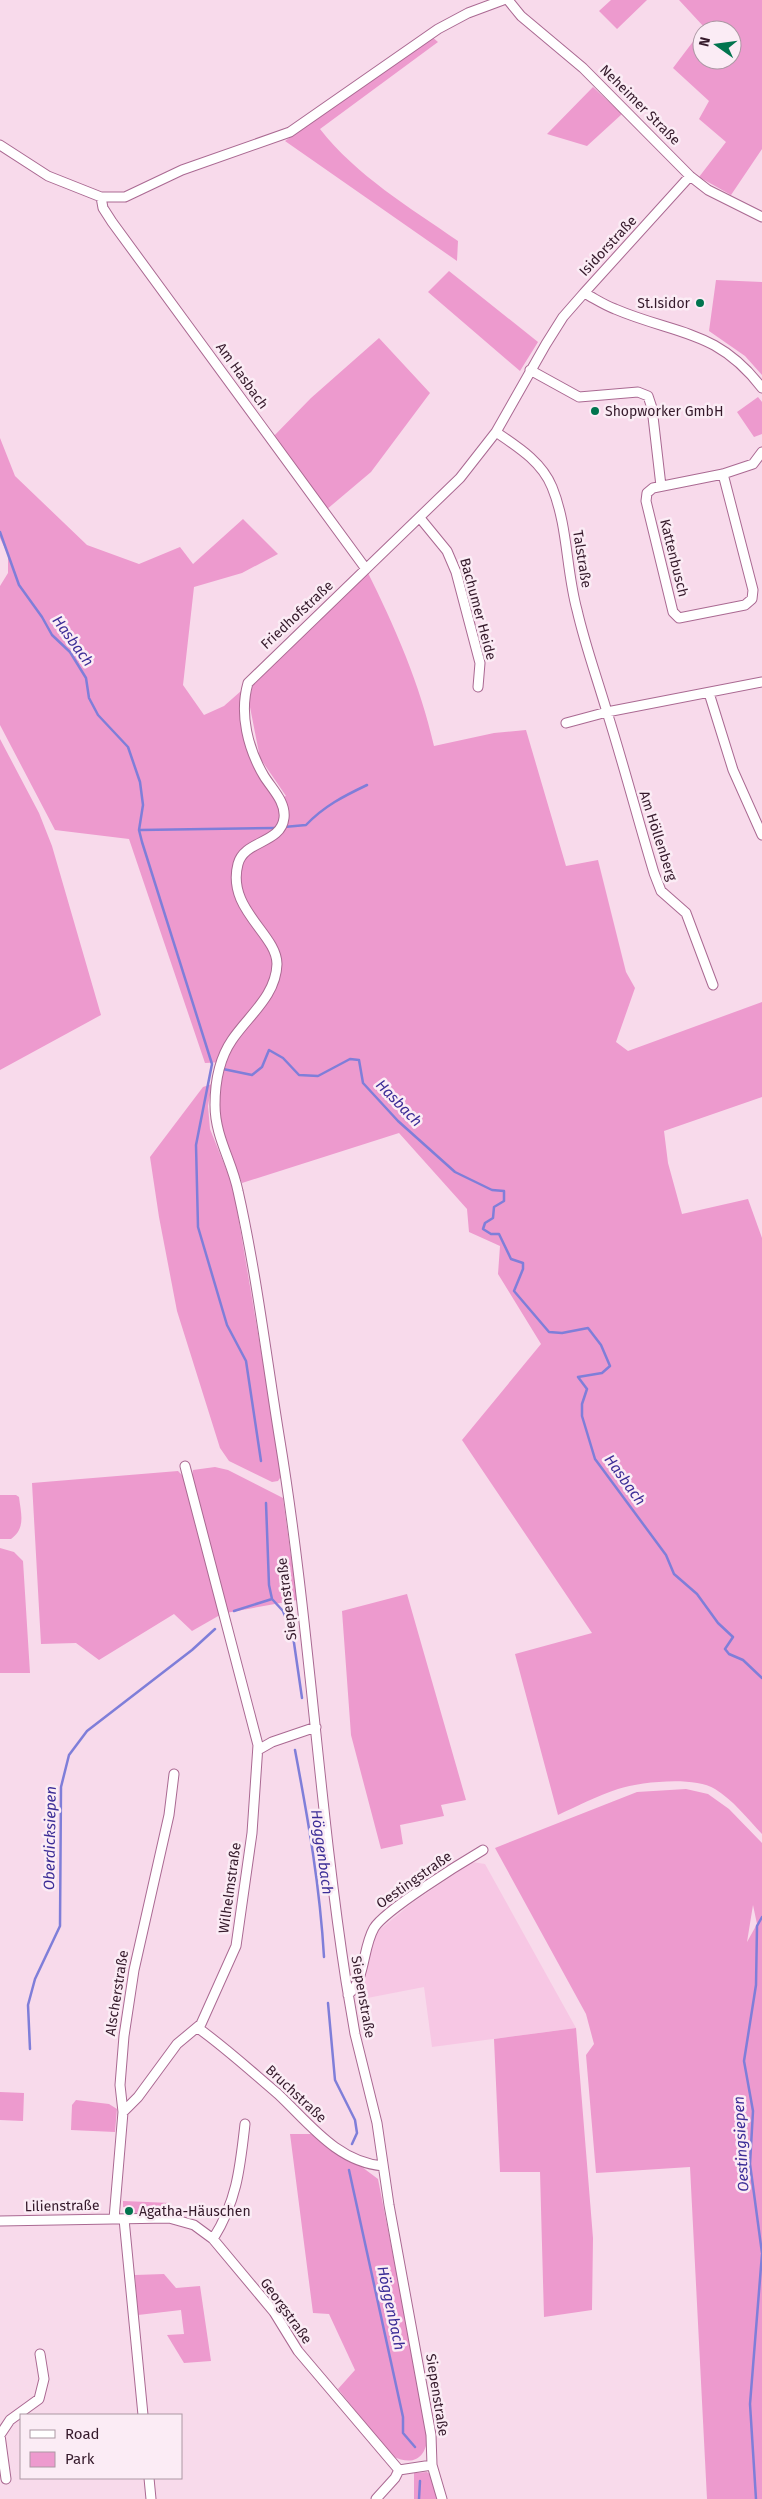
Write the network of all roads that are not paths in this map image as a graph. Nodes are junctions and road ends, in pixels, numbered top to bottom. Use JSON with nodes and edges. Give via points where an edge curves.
{"nodes":[{"id":1,"x":503,"y":0,"type":"edge"},
{"id":2,"x":508,"y":0,"type":"edge"},
{"id":3,"x":0,"y":145,"type":"edge"},
{"id":4,"x":690,"y":176,"type":"junction"},
{"id":5,"x":101,"y":197,"type":"junction"},
{"id":6,"x":762,"y":217,"type":"edge"},
{"id":7,"x":584,"y":293,"type":"junction"},
{"id":8,"x":530,"y":370,"type":"junction"},
{"id":9,"x":762,"y":388,"type":"edge"},
{"id":10,"x":496,"y":432,"type":"junction"},
{"id":11,"x":762,"y":452,"type":"edge"},
{"id":12,"x":723,"y":474,"type":"junction"},
{"id":13,"x":661,"y":486,"type":"junction"},
{"id":14,"x":420,"y":518,"type":"junction"},
{"id":15,"x":366,"y":569,"type":"junction"},
{"id":16,"x":762,"y":682,"type":"edge"},
{"id":17,"x":478,"y":687,"type":"dead end"},
{"id":18,"x":709,"y":693,"type":"junction"},
{"id":19,"x":607,"y":712,"type":"junction"},
{"id":20,"x":566,"y":723,"type":"dead end"},
{"id":21,"x":761,"y":829,"type":"edge"},
{"id":22,"x":713,"y":985,"type":"dead end"},
{"id":23,"x":218,"y":1074,"type":"joint"},
{"id":24,"x":185,"y":1466,"type":"dead end"},
{"id":25,"x":316,"y":1727,"type":"junction"},
{"id":26,"x":258,"y":1750,"type":"junction"},
{"id":27,"x":174,"y":1774,"type":"dead end"},
{"id":28,"x":483,"y":1850,"type":"dead end"},
{"id":29,"x":348,"y":1995,"type":"junction"},
{"id":30,"x":198,"y":2028,"type":"junction"},
{"id":31,"x":123,"y":2112,"type":"junction"},
{"id":32,"x":245,"y":2124,"type":"dead end"},
{"id":33,"x":383,"y":2166,"type":"junction"},
{"id":34,"x":114,"y":2219,"type":"junction"},
{"id":35,"x":124,"y":2219,"type":"junction"},
{"id":36,"x":0,"y":2221,"type":"edge"},
{"id":37,"x":213,"y":2240,"type":"junction"},
{"id":38,"x":40,"y":2354,"type":"dead end"},
{"id":39,"x":143,"y":2414,"type":"edge"},
{"id":40,"x":0,"y":2435,"type":"edge"},
{"id":41,"x":432,"y":2465,"type":"junction"},
{"id":42,"x":399,"y":2470,"type":"junction"},
{"id":43,"x":6,"y":2479,"type":"dead end"},
{"id":44,"x":149,"y":2479,"type":"edge"},
{"id":45,"x":151,"y":2499,"type":"edge"},
{"id":46,"x":376,"y":2499,"type":"edge"},
{"id":47,"x":442,"y":2499,"type":"edge"}],
"edges":[{"from":1,"to":5,"type":"street","via":[[438,29],[290,132],[182,170],[125,197]]},
{"from":2,"to":4,"type":"street","name":"Neheimer Straße","via":[[521,16],[583,68]]},
{"from":3,"to":5,"type":"street","via":[[48,176]]},
{"from":4,"to":6,"type":"street","name":"Neheimer Straße","via":[[708,190]]},
{"from":4,"to":7,"type":"street","name":"Isidorstraße"},
{"from":5,"to":15,"type":"street","name":"Am Hasbach","via":[[103,208],[112,222]]},
{"from":7,"to":8,"type":"street","name":"Friedhofstraße","via":[[563,318]]},
{"from":7,"to":9,"type":"street","name":"Isidorstraße","via":[[614,309],[706,340],[731,356]]},
{"from":8,"to":10,"type":"street","name":"Friedhofstraße"},
{"from":8,"to":13,"type":"street","via":[[579,397],[638,392],[648,396]]},
{"from":10,"to":14,"type":"street","name":"Friedhofstraße","via":[[460,478]]},
{"from":10,"to":19,"type":"street","name":"Talstraße","via":[[541,468],[552,487],[563,527],[576,607]]},
{"from":11,"to":12,"type":"street","via":[[753,464]]},
{"from":12,"to":13,"type":"street"},
{"from":12,"to":13,"type":"street","name":"Kattenbusch","via":[[753,590],[752,599],[745,605],[683,619],[673,612],[646,501],[649,490]]},
{"from":14,"to":15,"type":"street","name":"Friedhofstraße"},
{"from":14,"to":17,"type":"street","name":"Bachumer Heide","via":[[447,551],[456,572],[480,663]]},
{"from":15,"to":23,"type":"street","name":"Friedhofstraße","via":[[252,677],[246,689],[245,714],[251,746],[261,770],[281,801],[284,822],[279,832],[243,854],[237,870],[238,889],[244,906],[275,954],[274,978],[260,1005],[232,1040]]},
{"from":16,"to":18,"type":"street"},
{"from":18,"to":19,"type":"street"},
{"from":18,"to":21,"type":"street","via":[[733,770]]},
{"from":19,"to":20,"type":"street"},
{"from":19,"to":22,"type":"street","name":"Am Höllenberg","via":[[654,873],[661,891],[686,914]]},
{"from":23,"to":25,"type":"street","name":"Siepenstraße","via":[[217,1129],[239,1192],[289,1494]]},
{"from":24,"to":26,"type":"street","name":"Wilhelmstraße"},
{"from":25,"to":26,"type":"street"},
{"from":25,"to":29,"type":"street","name":"Siepenstraße"},
{"from":26,"to":30,"type":"street","name":"Wilhelmstraße","via":[[248,1867],[238,1936]]},
{"from":27,"to":31,"type":"street","name":"Alscherstraße","via":[[131,1984],[120,2085]]},
{"from":28,"to":29,"type":"street","name":"Oestingstraße","via":[[377,1924],[371,1934],[356,1987]]},
{"from":29,"to":33,"type":"street","name":"Siepenstraße","via":[[354,2034],[378,2123]]},
{"from":30,"to":31,"type":"street","name":"Wilhelmstraße","via":[[177,2044]]},
{"from":30,"to":33,"type":"street","name":"Bruchstraße","via":[[334,2146],[355,2159]]},
{"from":31,"to":34,"type":"street","name":"Alscherstraße"},
{"from":32,"to":37,"type":"street","via":[[235,2194]]},
{"from":33,"to":41,"type":"street","name":"Siepenstraße","via":[[432,2435]]},
{"from":34,"to":35,"type":"street","name":"Lilienstraße"},
{"from":34,"to":36,"type":"street","name":"Lilienstraße"},
{"from":35,"to":37,"type":"street","name":"Georgstraße","via":[[178,2219],[201,2229]]},
{"from":35,"to":39,"type":"street"},
{"from":37,"to":42,"type":"street","name":"Georgstraße","via":[[274,2312],[298,2351]]},
{"from":38,"to":40,"type":"street","via":[[44,2380],[39,2399],[10,2420]]},
{"from":40,"to":43,"type":"street"},
{"from":41,"to":42,"type":"street"},
{"from":41,"to":47,"type":"street","name":"Siepenstraße"},
{"from":42,"to":46,"type":"street"},
{"from":44,"to":45,"type":"street"}]}
